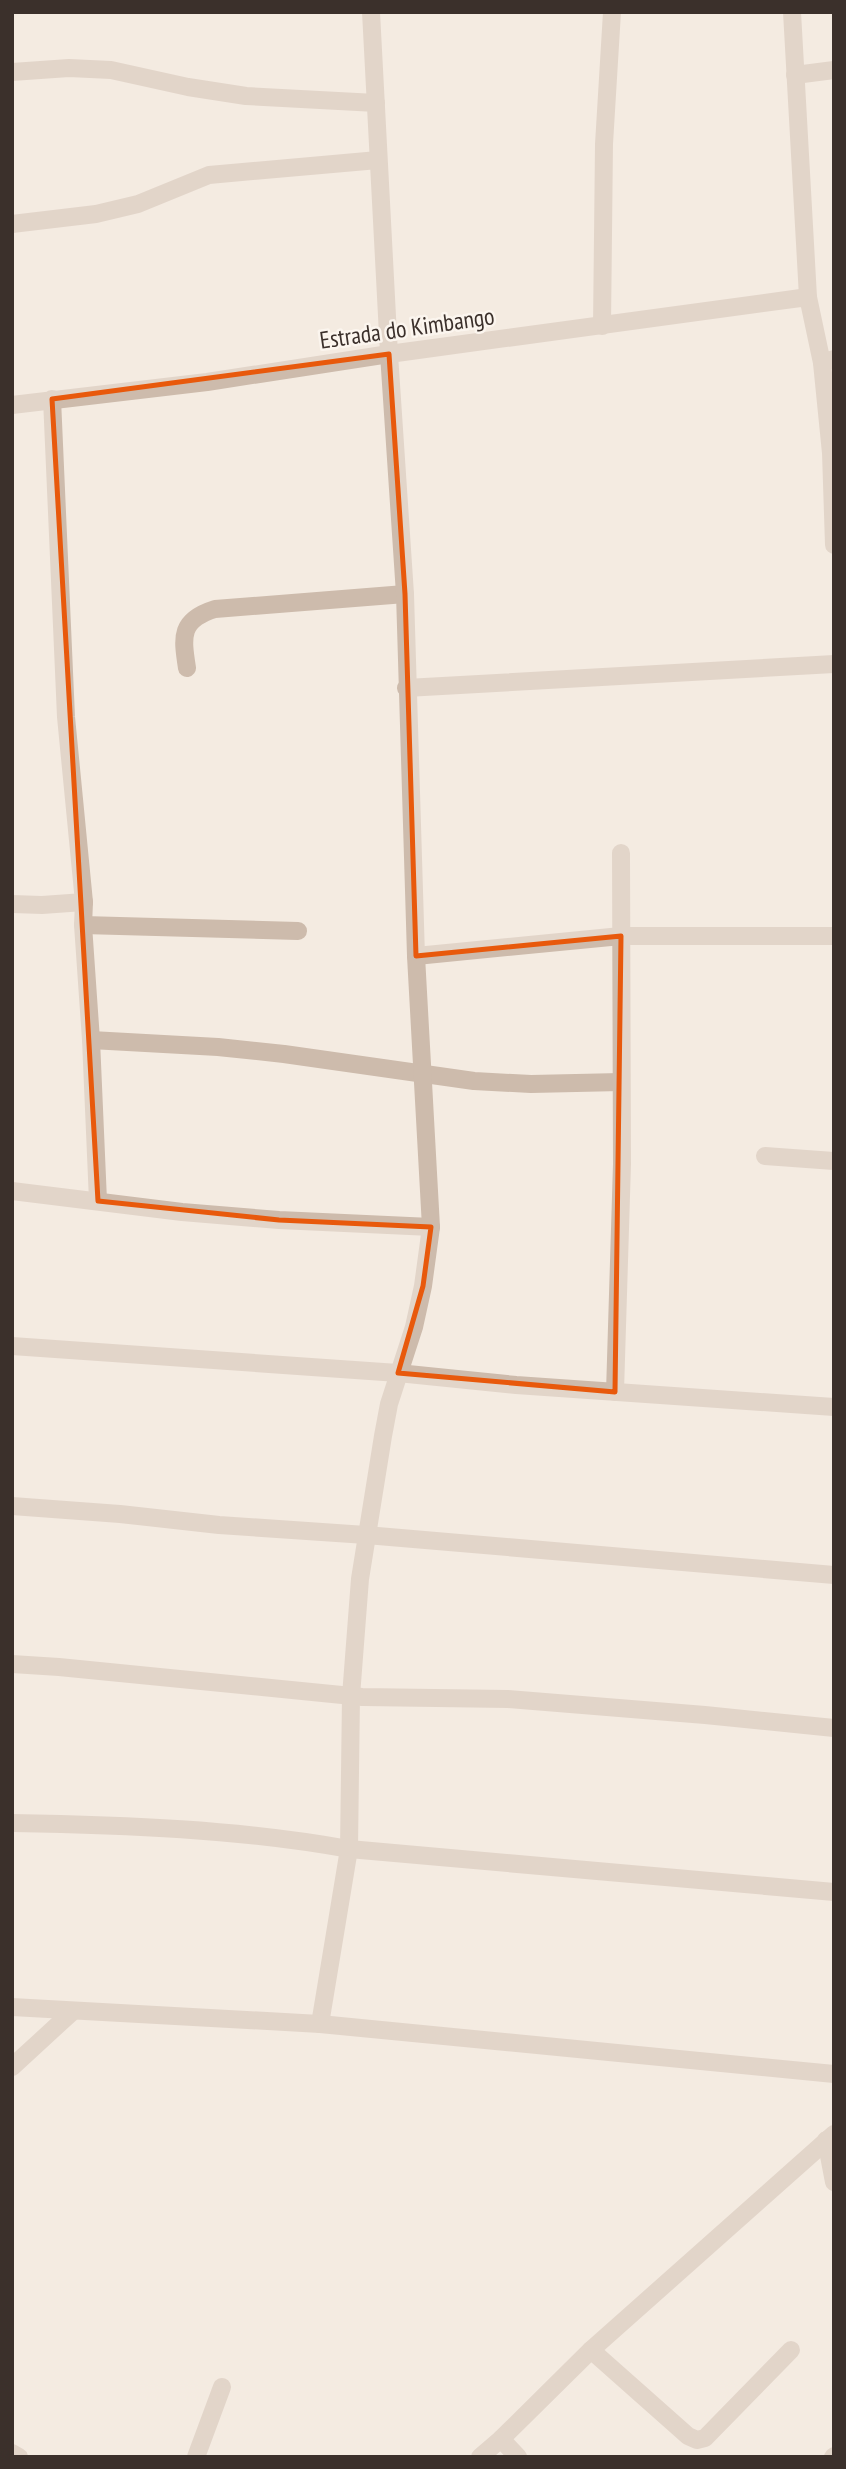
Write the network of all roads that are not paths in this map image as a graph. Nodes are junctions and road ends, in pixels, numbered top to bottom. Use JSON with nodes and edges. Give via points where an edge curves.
{"nodes":[{"id":1,"x":371,"y":12,"type":"edge"},
{"id":2,"x":612,"y":12,"type":"edge"},
{"id":3,"x":792,"y":12,"type":"edge"},
{"id":4,"x":834,"y":70,"type":"edge"},
{"id":5,"x":12,"y":72,"type":"edge"},
{"id":6,"x":795,"y":75,"type":"junction"},
{"id":7,"x":376,"y":103,"type":"junction"},
{"id":8,"x":378,"y":160,"type":"junction"},
{"id":9,"x":12,"y":224,"type":"edge"},
{"id":10,"x":808,"y":298,"type":"junction"},
{"id":11,"x":602,"y":326,"type":"junction"},
{"id":12,"x":389,"y":354,"type":"junction"},
{"id":13,"x":828,"y":361,"type":"edge"},
{"id":14,"x":52,"y":399,"type":"junction"},
{"id":15,"x":12,"y":405,"type":"edge"},
{"id":16,"x":832,"y":453,"type":"edge"},
{"id":17,"x":834,"y":545,"type":"edge"},
{"id":18,"x":405,"y":594,"type":"junction"},
{"id":19,"x":834,"y":664,"type":"edge"},
{"id":20,"x":187,"y":668,"type":"dead end"},
{"id":21,"x":406,"y":688,"type":"junction"},
{"id":22,"x":621,"y":853,"type":"dead end"},
{"id":23,"x":84,"y":902,"type":"junction"},
{"id":24,"x":12,"y":904,"type":"edge"},
{"id":25,"x":83,"y":925,"type":"junction"},
{"id":26,"x":298,"y":931,"type":"dead end"},
{"id":27,"x":621,"y":936,"type":"junction"},
{"id":28,"x":834,"y":936,"type":"edge"},
{"id":29,"x":415,"y":956,"type":"junction"},
{"id":30,"x":91,"y":1040,"type":"junction"},
{"id":31,"x":423,"y":1073,"type":"junction"},
{"id":32,"x":621,"y":1082,"type":"junction"},
{"id":33,"x":765,"y":1156,"type":"dead end"},
{"id":34,"x":834,"y":1161,"type":"edge"},
{"id":35,"x":12,"y":1191,"type":"edge"},
{"id":36,"x":98,"y":1201,"type":"junction"},
{"id":37,"x":431,"y":1227,"type":"junction"},
{"id":38,"x":12,"y":1346,"type":"edge"},
{"id":39,"x":398,"y":1373,"type":"junction"},
{"id":40,"x":615,"y":1392,"type":"junction"},
{"id":41,"x":834,"y":1407,"type":"edge"},
{"id":42,"x":12,"y":1506,"type":"edge"},
{"id":43,"x":366,"y":1535,"type":"junction"},
{"id":44,"x":834,"y":1575,"type":"edge"},
{"id":45,"x":12,"y":1664,"type":"edge"},
{"id":46,"x":351,"y":1696,"type":"junction"},
{"id":47,"x":834,"y":1728,"type":"edge"},
{"id":48,"x":12,"y":1822,"type":"edge"},
{"id":49,"x":349,"y":1849,"type":"junction"},
{"id":50,"x":834,"y":1892,"type":"edge"},
{"id":51,"x":12,"y":2007,"type":"edge"},
{"id":52,"x":73,"y":2011,"type":"junction"},
{"id":53,"x":320,"y":2024,"type":"junction"},
{"id":54,"x":12,"y":2067,"type":"edge"},
{"id":55,"x":834,"y":2074,"type":"edge"},
{"id":56,"x":830,"y":2137,"type":"edge"},
{"id":57,"x":834,"y":2182,"type":"edge"},
{"id":58,"x":592,"y":2350,"type":"junction"},
{"id":59,"x":791,"y":2350,"type":"dead end"},
{"id":60,"x":222,"y":2387,"type":"dead end"},
{"id":61,"x":502,"y":2439,"type":"junction"},
{"id":62,"x":12,"y":2453,"type":"edge"},
{"id":63,"x":19,"y":2457,"type":"edge"},
{"id":64,"x":196,"y":2457,"type":"edge"},
{"id":65,"x":480,"y":2457,"type":"edge"},
{"id":66,"x":518,"y":2457,"type":"edge"}],
"edges":[{"from":1,"to":7,"type":"street"},
{"from":2,"to":11,"type":"street","via":[[604,144]]},
{"from":3,"to":6,"type":"street"},
{"from":4,"to":6,"type":"street"},
{"from":5,"to":7,"type":"street","via":[[111,70],[246,96]]},
{"from":6,"to":10,"type":"street"},
{"from":7,"to":8,"type":"street"},
{"from":8,"to":9,"type":"street","via":[[209,176],[138,204]]},
{"from":8,"to":12,"type":"street"},
{"from":10,"to":11,"type":"street","name":"Estrada do Kimbango"},
{"from":10,"to":13,"type":"street"},
{"from":11,"to":12,"type":"street","name":"Estrada do Kimbango"},
{"from":12,"to":14,"type":"street","name":"Estrada do Kimbango","via":[[208,382]]},
{"from":12,"to":18,"type":"street"},
{"from":13,"to":16,"type":"street"},
{"from":14,"to":15,"type":"street","name":"Estrada do Kimbango"},
{"from":14,"to":23,"type":"street","via":[[66,717]]},
{"from":16,"to":17,"type":"street"},
{"from":18,"to":20,"type":"street","via":[[215,609],[187,625],[183,634]]},
{"from":18,"to":21,"type":"street"},
{"from":19,"to":21,"type":"street"},
{"from":21,"to":29,"type":"street"},
{"from":22,"to":27,"type":"street"},
{"from":23,"to":24,"type":"street"},
{"from":23,"to":25,"type":"street"},
{"from":25,"to":26,"type":"street"},
{"from":25,"to":30,"type":"street"},
{"from":27,"to":28,"type":"street"},
{"from":27,"to":29,"type":"street"},
{"from":27,"to":32,"type":"street"},
{"from":29,"to":31,"type":"street"},
{"from":30,"to":31,"type":"street","via":[[218,1047]]},
{"from":30,"to":36,"type":"street"},
{"from":31,"to":32,"type":"street","via":[[519,1083]]},
{"from":31,"to":37,"type":"street"},
{"from":32,"to":40,"type":"street"},
{"from":33,"to":34,"type":"street"},
{"from":35,"to":36,"type":"street"},
{"from":36,"to":37,"type":"street","via":[[279,1220]]},
{"from":37,"to":39,"type":"street","via":[[414,1327]]},
{"from":38,"to":39,"type":"street"},
{"from":39,"to":40,"type":"street"},
{"from":39,"to":43,"type":"street"},
{"from":40,"to":41,"type":"street"},
{"from":42,"to":43,"type":"street"},
{"from":43,"to":44,"type":"street"},
{"from":43,"to":46,"type":"street"},
{"from":45,"to":46,"type":"street"},
{"from":46,"to":47,"type":"street","via":[[508,1699]]},
{"from":46,"to":49,"type":"street"},
{"from":48,"to":49,"type":"street","via":[[288,1838]]},
{"from":49,"to":50,"type":"street"},
{"from":49,"to":53,"type":"street"},
{"from":51,"to":52,"type":"street"},
{"from":52,"to":53,"type":"street"},
{"from":52,"to":54,"type":"street"},
{"from":53,"to":55,"type":"street"},
{"from":56,"to":57,"type":"street"},
{"from":56,"to":58,"type":"street"},
{"from":58,"to":59,"type":"street","via":[[697,2440],[705,2438]]},
{"from":58,"to":61,"type":"street"},
{"from":60,"to":64,"type":"street"},
{"from":61,"to":65,"type":"street"},
{"from":61,"to":66,"type":"street"},
{"from":62,"to":63,"type":"street"}]}
